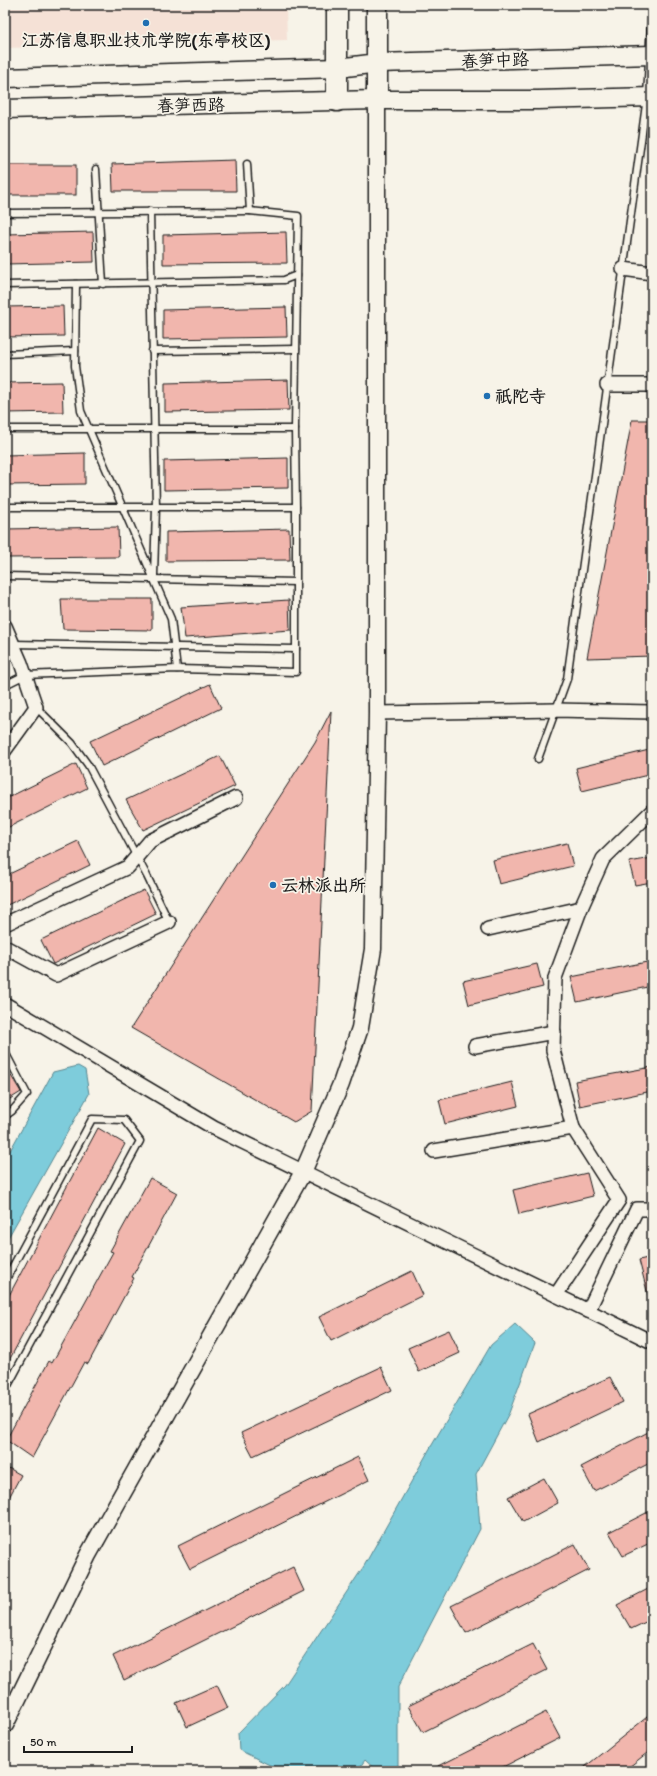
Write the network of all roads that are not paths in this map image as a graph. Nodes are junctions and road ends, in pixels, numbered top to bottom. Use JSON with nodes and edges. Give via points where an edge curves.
{"nodes":[{"id":1,"x":337,"y":5,"type":"edge"},
{"id":2,"x":377,"y":5,"type":"edge"},
{"id":3,"x":652,"y":5,"type":"edge"},
{"id":4,"x":651,"y":55,"type":"edge"},
{"id":5,"x":378,"y":63,"type":"junction"},
{"id":6,"x":338,"y":68,"type":"junction"},
{"id":7,"x":5,"y":78,"type":"edge"},
{"id":8,"x":649,"y":97,"type":"edge"},
{"id":9,"x":377,"y":100,"type":"junction"},
{"id":10,"x":337,"y":101,"type":"junction"},
{"id":11,"x":5,"y":109,"type":"edge"},
{"id":12,"x":247,"y":164,"type":"dead end"},
{"id":13,"x":96,"y":169,"type":"dead end"},
{"id":14,"x":150,"y":211,"type":"junction"},
{"id":15,"x":250,"y":211,"type":"junction"},
{"id":16,"x":5,"y":212,"type":"edge"},
{"id":17,"x":99,"y":212,"type":"junction"},
{"id":18,"x":623,"y":269,"type":"junction"},
{"id":19,"x":652,"y":273,"type":"edge"},
{"id":20,"x":298,"y":275,"type":"junction"},
{"id":21,"x":151,"y":283,"type":"junction"},
{"id":22,"x":76,"y":284,"type":"junction"},
{"id":23,"x":103,"y":284,"type":"junction"},
{"id":24,"x":5,"y":285,"type":"edge"},
{"id":25,"x":296,"y":349,"type":"junction"},
{"id":26,"x":75,"y":351,"type":"junction"},
{"id":27,"x":152,"y":351,"type":"junction"},
{"id":28,"x":5,"y":354,"type":"edge"},
{"id":29,"x":607,"y":385,"type":"junction"},
{"id":30,"x":652,"y":385,"type":"edge"},
{"id":31,"x":5,"y":429,"type":"edge"},
{"id":32,"x":89,"y":429,"type":"junction"},
{"id":33,"x":154,"y":429,"type":"junction"},
{"id":34,"x":295,"y":429,"type":"junction"},
{"id":35,"x":5,"y":507,"type":"edge"},
{"id":36,"x":123,"y":507,"type":"junction"},
{"id":37,"x":156,"y":507,"type":"junction"},
{"id":38,"x":296,"y":507,"type":"junction"},
{"id":39,"x":5,"y":576,"type":"edge"},
{"id":40,"x":154,"y":580,"type":"junction"},
{"id":41,"x":296,"y":582,"type":"junction"},
{"id":42,"x":5,"y":626,"type":"edge"},
{"id":43,"x":13,"y":644,"type":"junction"},
{"id":44,"x":175,"y":647,"type":"junction"},
{"id":45,"x":296,"y":649,"type":"junction"},
{"id":46,"x":177,"y":669,"type":"junction"},
{"id":47,"x":25,"y":675,"type":"junction"},
{"id":48,"x":5,"y":685,"type":"edge"},
{"id":49,"x":36,"y":707,"type":"junction"},
{"id":50,"x":556,"y":710,"type":"junction"},
{"id":51,"x":377,"y":712,"type":"junction"},
{"id":52,"x":652,"y":712,"type":"edge"},
{"id":53,"x":5,"y":750,"type":"edge"},
{"id":54,"x":538,"y":759,"type":"dead end"},
{"id":55,"x":236,"y":798,"type":"dead end"},
{"id":56,"x":652,"y":811,"type":"edge"},
{"id":57,"x":137,"y":856,"type":"junction"},
{"id":58,"x":581,"y":908,"type":"junction"},
{"id":59,"x":169,"y":922,"type":"joint"},
{"id":60,"x":5,"y":924,"type":"edge"},
{"id":61,"x":488,"y":929,"type":"dead end"},
{"id":62,"x":5,"y":947,"type":"edge"},
{"id":63,"x":5,"y":1004,"type":"edge"},
{"id":64,"x":554,"y":1032,"type":"junction"},
{"id":65,"x":475,"y":1046,"type":"dead end"},
{"id":66,"x":5,"y":1052,"type":"edge"},
{"id":67,"x":5,"y":1116,"type":"edge"},
{"id":68,"x":573,"y":1128,"type":"junction"},
{"id":69,"x":434,"y":1151,"type":"dead end"},
{"id":70,"x":303,"y":1172,"type":"junction"},
{"id":71,"x":652,"y":1209,"type":"edge"},
{"id":72,"x":5,"y":1281,"type":"edge"},
{"id":73,"x":556,"y":1295,"type":"junction"},
{"id":74,"x":588,"y":1311,"type":"junction"},
{"id":75,"x":652,"y":1342,"type":"edge"},
{"id":76,"x":5,"y":1391,"type":"edge"},
{"id":77,"x":5,"y":1725,"type":"edge"}],
"edges":[{"from":1,"to":6,"type":"main road"},
{"from":2,"to":5,"type":"main road"},
{"from":3,"to":4,"type":"lane"},
{"from":4,"to":5,"type":"main road","name":"春笋中路"},
{"from":4,"to":8,"type":"lane"},
{"from":5,"to":6,"type":"main road","name":"春笋中路"},
{"from":5,"to":9,"type":"main road"},
{"from":6,"to":7,"type":"main road","name":"春笋西路"},
{"from":6,"to":10,"type":"main road"},
{"from":8,"to":9,"type":"main road"},
{"from":8,"to":18,"type":"lane"},
{"from":9,"to":10,"type":"main road","name":"春笋西路"},
{"from":9,"to":51,"type":"street"},
{"from":10,"to":11,"type":"main road","name":"春笋西路"},
{"from":12,"to":15,"type":"lane"},
{"from":13,"to":17,"type":"lane"},
{"from":14,"to":15,"type":"lane"},
{"from":14,"to":17,"type":"lane"},
{"from":14,"to":21,"type":"lane"},
{"from":15,"to":20,"type":"lane","via":[[298,216]]},
{"from":16,"to":17,"type":"lane"},
{"from":17,"to":23,"type":"lane"},
{"from":18,"to":19,"type":"street"},
{"from":18,"to":29,"type":"lane"},
{"from":20,"to":21,"type":"lane","via":[[284,280]]},
{"from":20,"to":25,"type":"lane"},
{"from":21,"to":23,"type":"lane"},
{"from":21,"to":27,"type":"lane"},
{"from":22,"to":23,"type":"lane"},
{"from":22,"to":24,"type":"lane"},
{"from":22,"to":26,"type":"lane"},
{"from":25,"to":27,"type":"lane"},
{"from":25,"to":34,"type":"lane"},
{"from":26,"to":28,"type":"lane"},
{"from":26,"to":32,"type":"lane","via":[[81,411]]},
{"from":27,"to":33,"type":"lane"},
{"from":29,"to":30,"type":"street"},
{"from":29,"to":50,"type":"lane","via":[[566,679]]},
{"from":31,"to":32,"type":"lane"},
{"from":32,"to":33,"type":"lane"},
{"from":32,"to":36,"type":"lane"},
{"from":33,"to":34,"type":"lane"},
{"from":33,"to":37,"type":"lane"},
{"from":34,"to":38,"type":"lane"},
{"from":35,"to":36,"type":"lane"},
{"from":36,"to":37,"type":"lane"},
{"from":36,"to":40,"type":"lane"},
{"from":37,"to":38,"type":"lane"},
{"from":37,"to":40,"type":"lane"},
{"from":38,"to":41,"type":"lane"},
{"from":39,"to":40,"type":"lane"},
{"from":40,"to":41,"type":"lane"},
{"from":40,"to":44,"type":"lane","via":[[171,619]]},
{"from":41,"to":45,"type":"lane"},
{"from":42,"to":43,"type":"street"},
{"from":43,"to":44,"type":"lane"},
{"from":43,"to":47,"type":"street"},
{"from":44,"to":45,"type":"lane"},
{"from":44,"to":46,"type":"lane"},
{"from":45,"to":46,"type":"lane","via":[[296,672]]},
{"from":46,"to":47,"type":"lane"},
{"from":47,"to":48,"type":"lane"},
{"from":47,"to":49,"type":"street"},
{"from":49,"to":53,"type":"street"},
{"from":49,"to":57,"type":"lane","via":[[88,764]]},
{"from":50,"to":51,"type":"street"},
{"from":50,"to":52,"type":"street"},
{"from":50,"to":54,"type":"lane"},
{"from":51,"to":70,"type":"street","via":[[373,949],[360,1028],[341,1084]]},
{"from":55,"to":57,"type":"street","via":[[150,841]]},
{"from":56,"to":58,"type":"street","via":[[603,859]]},
{"from":57,"to":59,"type":"lane"},
{"from":57,"to":60,"type":"street","via":[[128,867]]},
{"from":58,"to":61,"type":"street"},
{"from":58,"to":64,"type":"street","via":[[555,978]]},
{"from":59,"to":62,"type":"street","via":[[56,976]]},
{"from":63,"to":70,"type":"street","via":[[214,1128]]},
{"from":64,"to":65,"type":"street"},
{"from":64,"to":68,"type":"street","via":[[553,1050]]},
{"from":66,"to":67,"type":"lane","via":[[26,1094]]},
{"from":68,"to":69,"type":"street"},
{"from":68,"to":73,"type":"street","via":[[619,1200]]},
{"from":70,"to":73,"type":"street"},
{"from":70,"to":77,"type":"street","via":[[88,1555]]},
{"from":71,"to":74,"type":"street","via":[[636,1209]]},
{"from":72,"to":76,"type":"lane","via":[[92,1119],[124,1120],[140,1141]]},
{"from":73,"to":74,"type":"street"},
{"from":74,"to":75,"type":"street"}]}
